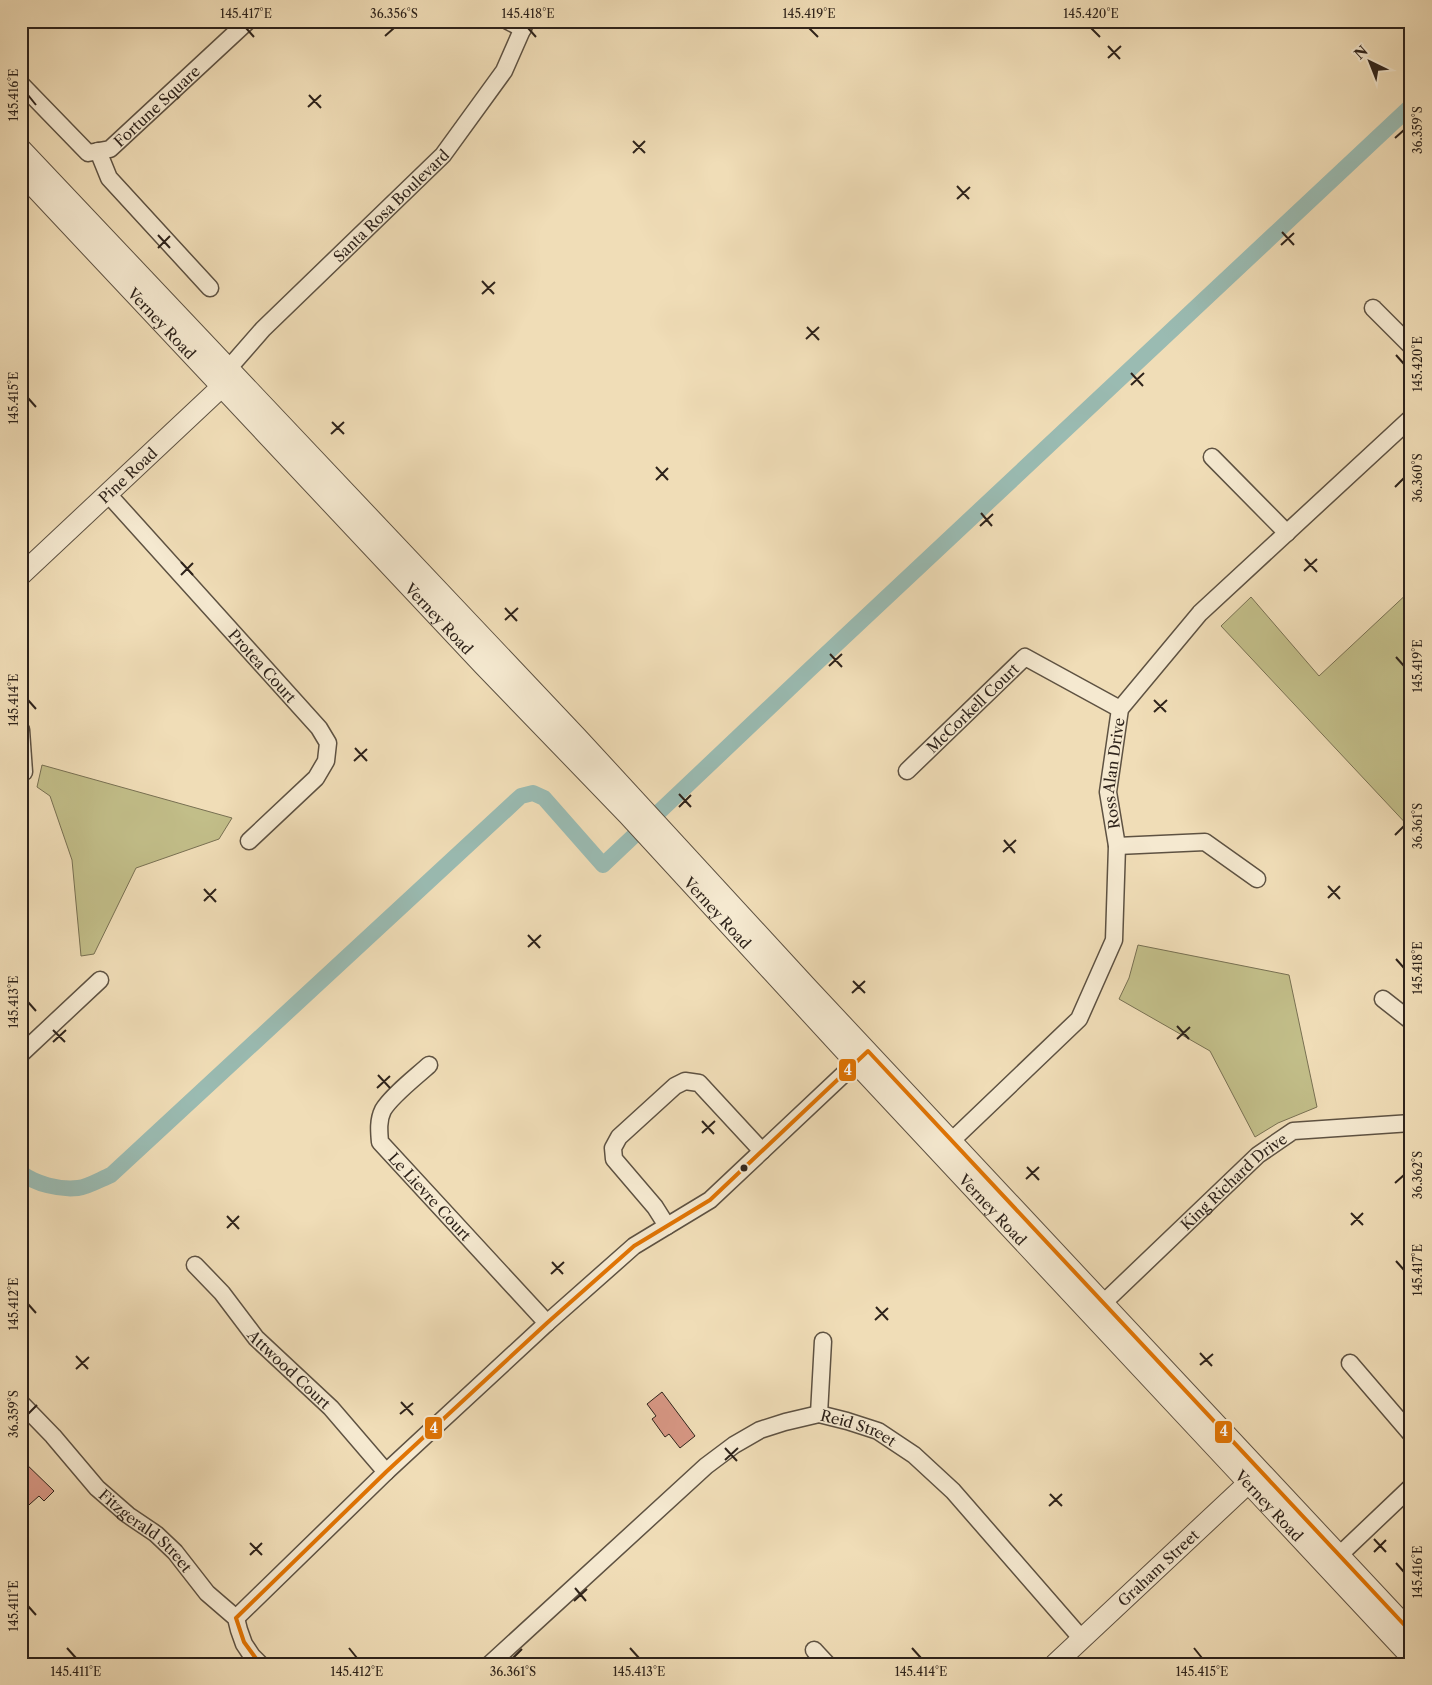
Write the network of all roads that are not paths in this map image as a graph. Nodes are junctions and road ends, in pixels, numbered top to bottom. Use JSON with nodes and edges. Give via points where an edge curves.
{"nodes":[{"id":1,"x":248,"y":21,"type":"edge"},
{"id":2,"x":508,"y":21,"type":"edge"},
{"id":3,"x":524,"y":25,"type":"edge"},
{"id":4,"x":21,"y":84,"type":"edge"},
{"id":5,"x":21,"y":149,"type":"edge"},
{"id":6,"x":98,"y":151,"type":"junction"},
{"id":7,"x":21,"y":173,"type":"edge"},
{"id":8,"x":210,"y":288,"type":"dead end"},
{"id":9,"x":1373,"y":308,"type":"dead end"},
{"id":10,"x":1411,"y":346,"type":"edge"},
{"id":11,"x":228,"y":377,"type":"junction"},
{"id":12,"x":1411,"y":418,"type":"edge"},
{"id":13,"x":1212,"y":457,"type":"dead end"},
{"id":14,"x":108,"y":494,"type":"junction"},
{"id":15,"x":1287,"y":532,"type":"junction"},
{"id":16,"x":21,"y":575,"type":"edge"},
{"id":17,"x":1120,"y":708,"type":"junction"},
{"id":18,"x":21,"y":730,"type":"edge"},
{"id":19,"x":906,"y":771,"type":"dead end"},
{"id":20,"x":24,"y":772,"type":"dead end"},
{"id":21,"x":249,"y":841,"type":"dead end"},
{"id":22,"x":1117,"y":846,"type":"junction"},
{"id":23,"x":1258,"y":878,"type":"dead end"},
{"id":24,"x":100,"y":980,"type":"dead end"},
{"id":25,"x":1383,"y":999,"type":"dead end"},
{"id":26,"x":1411,"y":1021,"type":"edge"},
{"id":27,"x":21,"y":1054,"type":"edge"},
{"id":28,"x":862,"y":1057,"type":"junction"},
{"id":29,"x":430,"y":1065,"type":"dead end"},
{"id":30,"x":1411,"y":1124,"type":"edge"},
{"id":31,"x":946,"y":1147,"type":"junction"},
{"id":32,"x":762,"y":1151,"type":"junction"},
{"id":33,"x":667,"y":1226,"type":"junction"},
{"id":34,"x":195,"y":1264,"type":"dead end"},
{"id":35,"x":1097,"y":1309,"type":"junction"},
{"id":36,"x":547,"y":1323,"type":"junction"},
{"id":37,"x":823,"y":1341,"type":"dead end"},
{"id":38,"x":1350,"y":1363,"type":"dead end"},
{"id":39,"x":21,"y":1403,"type":"edge"},
{"id":40,"x":819,"y":1414,"type":"junction"},
{"id":41,"x":1411,"y":1434,"type":"edge"},
{"id":42,"x":386,"y":1472,"type":"junction"},
{"id":43,"x":1254,"y":1477,"type":"junction"},
{"id":44,"x":1411,"y":1487,"type":"edge"},
{"id":45,"x":1333,"y":1561,"type":"junction"},
{"id":46,"x":236,"y":1618,"type":"junction"},
{"id":47,"x":1411,"y":1632,"type":"edge"},
{"id":48,"x":1082,"y":1639,"type":"junction"},
{"id":49,"x":814,"y":1650,"type":"dead end"},
{"id":50,"x":1411,"y":1657,"type":"edge"},
{"id":51,"x":260,"y":1664,"type":"edge"},
{"id":52,"x":490,"y":1664,"type":"edge"},
{"id":53,"x":827,"y":1664,"type":"edge"},
{"id":54,"x":1055,"y":1664,"type":"edge"}],
"edges":[{"from":1,"to":6,"type":"street","name":"Fortune Square","via":[[110,149]]},
{"from":2,"to":3,"type":"street"},
{"from":3,"to":11,"type":"street","name":"Santa Rosa Boulevard","via":[[504,71],[443,155],[263,329]]},
{"from":4,"to":6,"type":"street","name":"Fortune Square","via":[[88,153]]},
{"from":5,"to":11,"type":"street","name":"Verney Road"},
{"from":6,"to":8,"type":"street","via":[[109,178]]},
{"from":7,"to":11,"type":"street","name":"Verney Road"},
{"from":9,"to":10,"type":"street"},
{"from":11,"to":14,"type":"street","name":"Pine Road"},
{"from":11,"to":28,"type":"street","name":"Verney Road"},
{"from":12,"to":15,"type":"street","name":"Ross Alan Drive"},
{"from":13,"to":15,"type":"street"},
{"from":14,"to":16,"type":"street","name":"Pine Road"},
{"from":14,"to":21,"type":"street","name":"Protea Court","via":[[320,728],[328,743],[326,761],[316,778]]},
{"from":15,"to":17,"type":"street","name":"Ross Alan Drive","via":[[1200,613]]},
{"from":17,"to":19,"type":"street","name":"McCorkell Court","via":[[1025,657]]},
{"from":17,"to":22,"type":"street","name":"Ross Alan Drive","via":[[1108,792]]},
{"from":18,"to":20,"type":"street"},
{"from":22,"to":23,"type":"street","via":[[1205,842]]},
{"from":22,"to":31,"type":"street","name":"Ross Alan Drive","via":[[1114,940],[1079,1019]]},
{"from":24,"to":27,"type":"street"},
{"from":25,"to":26,"type":"street"},
{"from":28,"to":31,"type":"street","name":"Verney Road"},
{"from":28,"to":32,"type":"street"},
{"from":29,"to":36,"type":"street","name":"Le Lievre Court","via":[[383,1110],[380,1142]]},
{"from":30,"to":35,"type":"street","name":"King Richard Drive","via":[[1294,1131],[1258,1154]]},
{"from":31,"to":35,"type":"street","name":"Verney Road"},
{"from":32,"to":33,"type":"street","via":[[710,1200]]},
{"from":32,"to":33,"type":"street","via":[[699,1083],[685,1081],[675,1086],[619,1137],[612,1152],[616,1162]]},
{"from":33,"to":36,"type":"street","via":[[634,1246]]},
{"from":34,"to":42,"type":"street","name":"Attwood Court","via":[[256,1338],[331,1408]]},
{"from":35,"to":43,"type":"street","name":"Verney Road"},
{"from":36,"to":42,"type":"street"},
{"from":37,"to":40,"type":"street"},
{"from":38,"to":41,"type":"street"},
{"from":39,"to":46,"type":"street","name":"Fitzgerald Street","via":[[54,1436],[97,1488],[156,1534],[207,1592]]},
{"from":40,"to":48,"type":"street","name":"Reid Street","via":[[878,1431],[914,1455],[953,1491]]},
{"from":40,"to":52,"type":"street","name":"Reid Street","via":[[760,1430],[734,1445]]},
{"from":42,"to":46,"type":"street"},
{"from":43,"to":45,"type":"street","name":"Verney Road"},
{"from":43,"to":48,"type":"street","name":"Graham Street"},
{"from":44,"to":45,"type":"street"},
{"from":45,"to":47,"type":"street","name":"Verney Road"},
{"from":45,"to":50,"type":"street","name":"Verney Road"},
{"from":46,"to":51,"type":"street","via":[[244,1644]]},
{"from":48,"to":54,"type":"street","name":"Graham Street"},
{"from":49,"to":53,"type":"street"}]}
